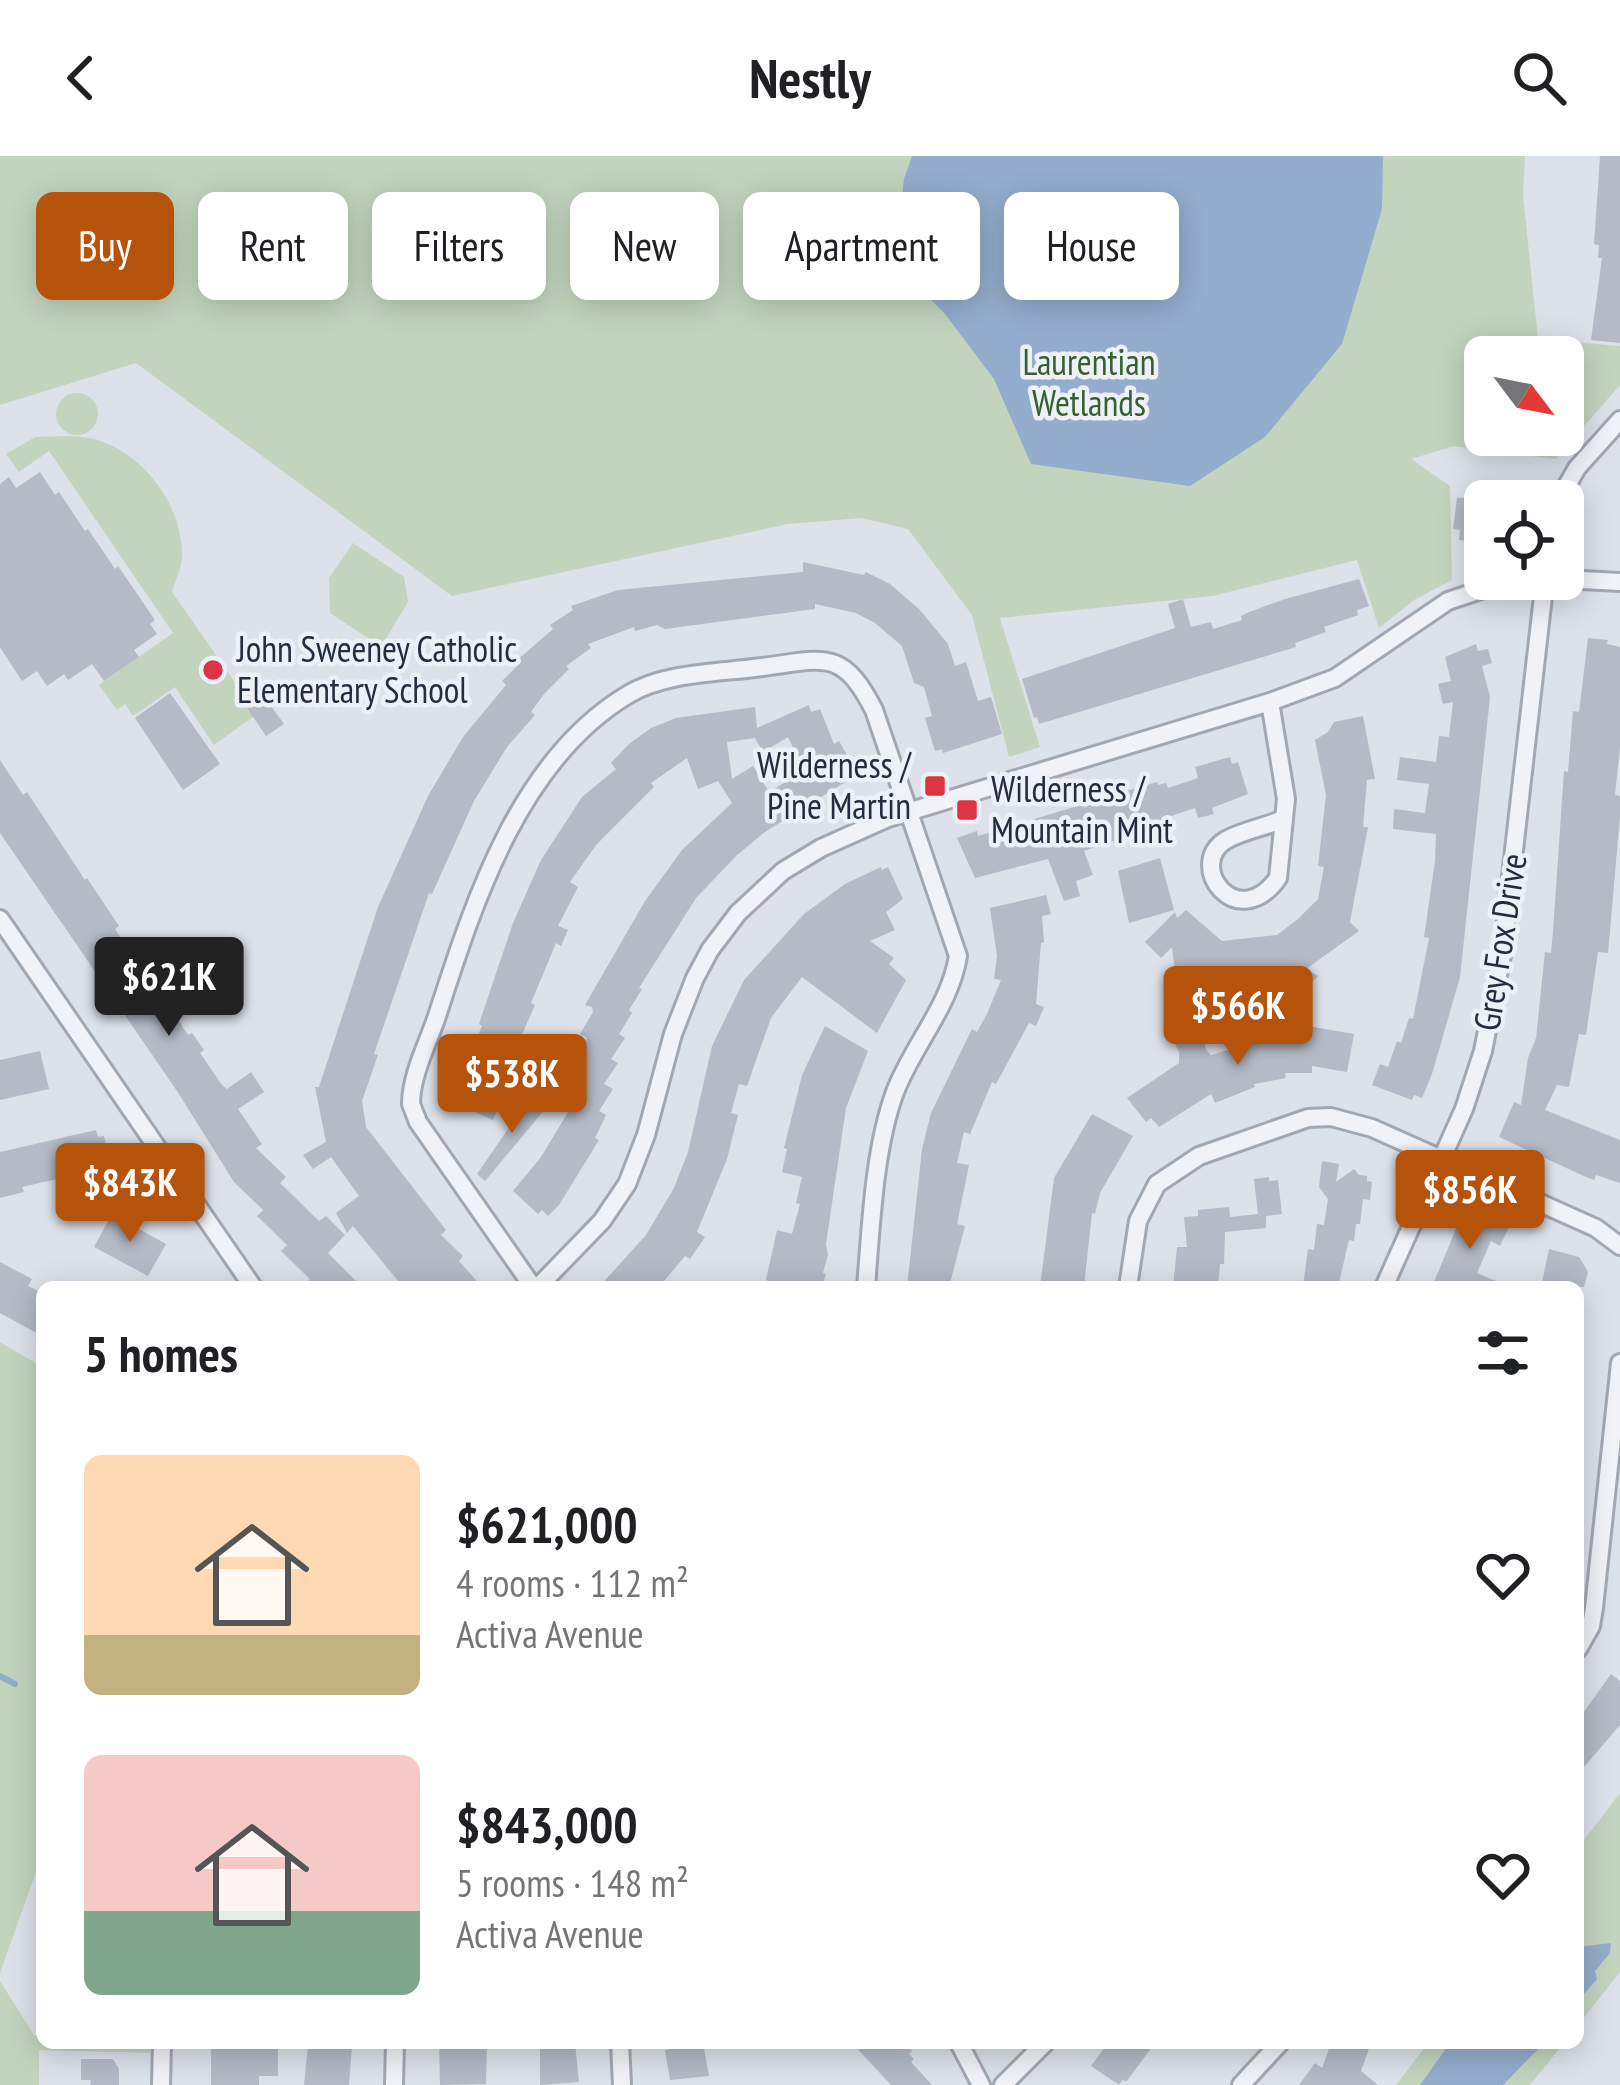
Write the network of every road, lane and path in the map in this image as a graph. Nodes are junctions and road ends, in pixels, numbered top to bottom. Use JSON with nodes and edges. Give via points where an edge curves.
{"nodes":[{"id":1,"x":1620,"y":420,"type":"edge"},
{"id":2,"x":1570,"y":480,"type":"edge"},
{"id":3,"x":1584,"y":580,"type":"edge"},
{"id":4,"x":1620,"y":581,"type":"edge"},
{"id":5,"x":1464,"y":595,"type":"edge"},
{"id":6,"x":1538,"y":600,"type":"edge"},
{"id":7,"x":1270,"y":702,"type":"junction"},
{"id":8,"x":908,"y":812,"type":"junction"},
{"id":9,"x":1281,"y":820,"type":"junction"},
{"id":10,"x":0,"y":919,"type":"edge"},
{"id":11,"x":1442,"y":1160,"type":"junction"},
{"id":12,"x":1620,"y":1246,"type":"edge"},
{"id":13,"x":249,"y":1281,"type":"edge"},
{"id":14,"x":532,"y":1281,"type":"edge"},
{"id":15,"x":542,"y":1281,"type":"edge"},
{"id":16,"x":867,"y":1281,"type":"edge"},
{"id":17,"x":1129,"y":1281,"type":"edge"},
{"id":18,"x":1387,"y":1281,"type":"edge"},
{"id":19,"x":1620,"y":1363,"type":"edge"},
{"id":20,"x":1584,"y":1639,"type":"edge"},
{"id":21,"x":162,"y":2049,"type":"edge"},
{"id":22,"x":395,"y":2049,"type":"edge"},
{"id":23,"x":620,"y":2049,"type":"edge"},
{"id":24,"x":961,"y":2049,"type":"edge"},
{"id":25,"x":1039,"y":2049,"type":"edge"},
{"id":26,"x":1274,"y":2049,"type":"edge"},
{"id":27,"x":161,"y":2085,"type":"edge"},
{"id":28,"x":394,"y":2085,"type":"edge"},
{"id":29,"x":622,"y":2085,"type":"edge"},
{"id":30,"x":981,"y":2085,"type":"edge"},
{"id":31,"x":1003,"y":2085,"type":"edge"},
{"id":32,"x":1240,"y":2085,"type":"edge"}],
"edges":[{"from":1,"to":2,"type":"street"},
{"from":3,"to":4,"type":"street"},
{"from":5,"to":7,"type":"street","via":[[1335,678]]},
{"from":6,"to":11,"type":"street","name":"Grey Fox Drive","via":[[1502,956],[1483,1051]]},
{"from":7,"to":8,"type":"street"},
{"from":7,"to":9,"type":"street","via":[[1286,799]]},
{"from":8,"to":14,"type":"street","via":[[867,695],[846,667],[831,662],[658,682],[612,706],[563,752],[500,845],[411,1094],[418,1122]]},
{"from":8,"to":15,"type":"street","via":[[821,848],[738,913],[694,978],[627,1184]]},
{"from":8,"to":16,"type":"street","via":[[958,956],[888,1118]]},
{"from":9,"to":9,"type":"street","via":[[1219,846],[1211,873],[1230,897],[1256,899],[1278,878]]},
{"from":10,"to":13,"type":"street"},
{"from":11,"to":12,"type":"street"},
{"from":11,"to":17,"type":"street","via":[[1331,1117],[1199,1156],[1156,1184],[1145,1203]]},
{"from":11,"to":18,"type":"street","name":"Grey Fox Drive"},
{"from":19,"to":20,"type":"street","via":[[1592,1626]]},
{"from":21,"to":27,"type":"street"},
{"from":22,"to":28,"type":"street"},
{"from":23,"to":29,"type":"street"},
{"from":24,"to":30,"type":"street"},
{"from":25,"to":31,"type":"street"},
{"from":26,"to":32,"type":"street"}]}
